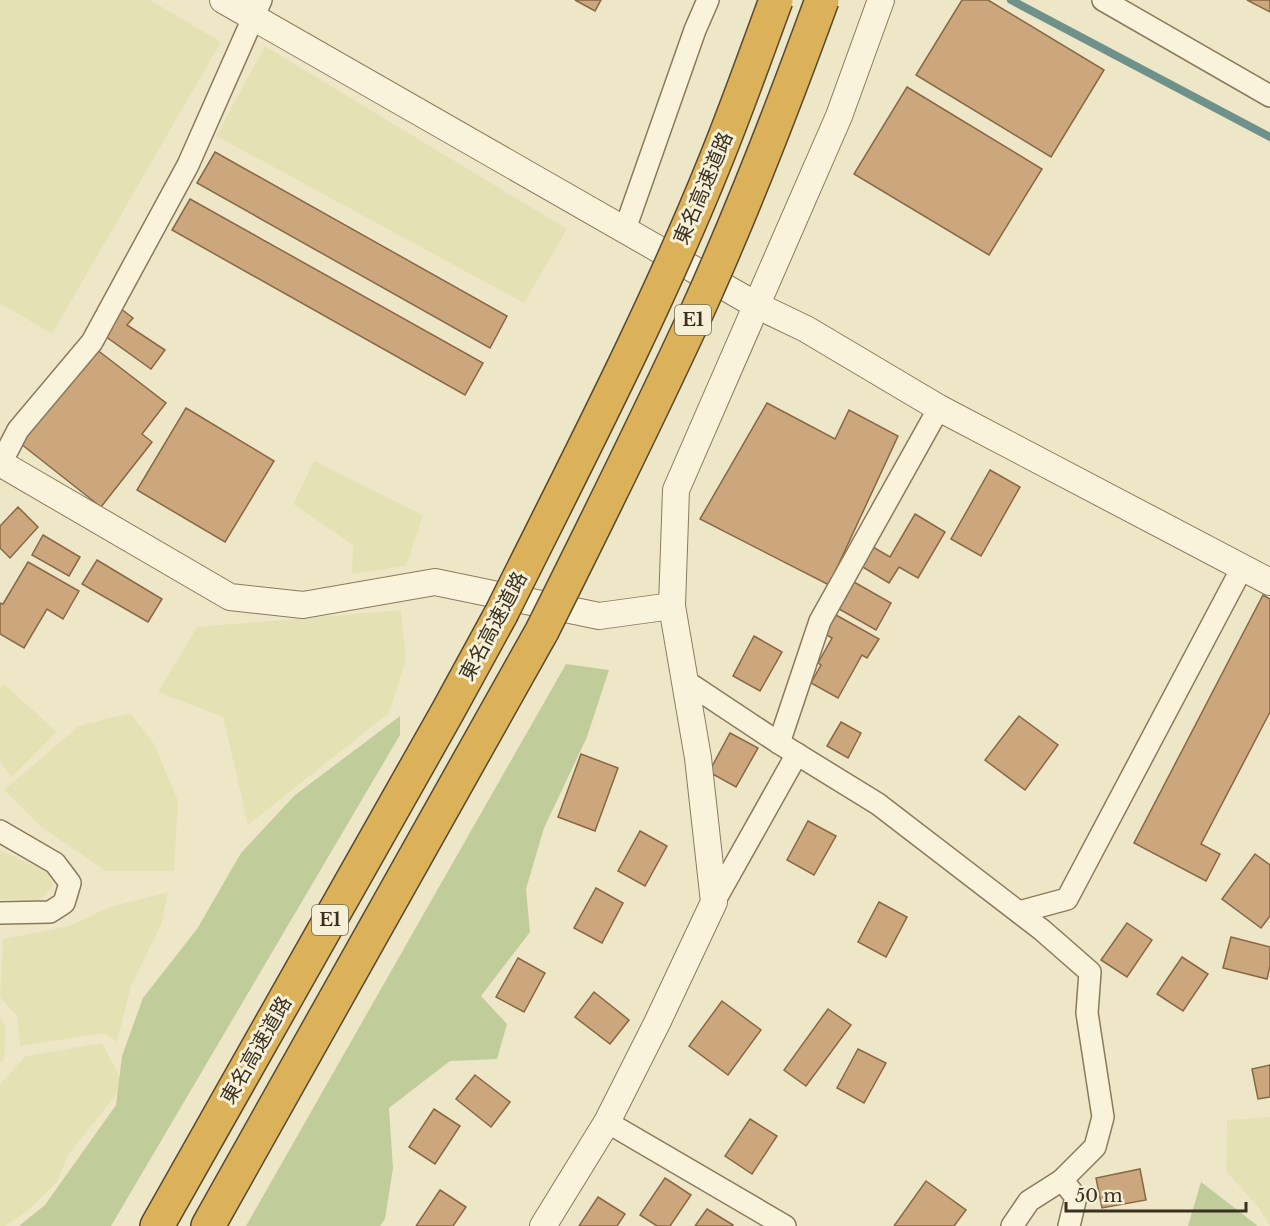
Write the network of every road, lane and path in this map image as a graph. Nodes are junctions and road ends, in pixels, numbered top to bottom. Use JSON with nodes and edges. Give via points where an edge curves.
{"nodes":[{"id":1,"x":223,"y":0,"type":"edge"},
{"id":2,"x":708,"y":0,"type":"edge"},
{"id":3,"x":776,"y":0,"type":"edge"},
{"id":4,"x":822,"y":0,"type":"edge"},
{"id":5,"x":881,"y":0,"type":"edge"},
{"id":6,"x":1102,"y":0,"type":"edge"},
{"id":7,"x":257,"y":8,"type":"edge"},
{"id":8,"x":1270,"y":96,"type":"edge"},
{"id":9,"x":625,"y":229,"type":"junction"},
{"id":10,"x":756,"y":305,"type":"junction"},
{"id":11,"x":939,"y":408,"type":"junction"},
{"id":12,"x":0,"y":463,"type":"edge"},
{"id":13,"x":1242,"y":568,"type":"junction"},
{"id":14,"x":1270,"y":582,"type":"edge"},
{"id":15,"x":672,"y":606,"type":"junction"},
{"id":16,"x":684,"y":680,"type":"junction"},
{"id":17,"x":779,"y":743,"type":"junction"},
{"id":18,"x":797,"y":754,"type":"junction"},
{"id":19,"x":0,"y":831,"type":"edge"},
{"id":20,"x":714,"y":902,"type":"junction"},
{"id":21,"x":1019,"y":912,"type":"junction"},
{"id":22,"x":0,"y":913,"type":"edge"},
{"id":23,"x":607,"y":1122,"type":"junction"},
{"id":24,"x":1062,"y":1180,"type":"junction"},
{"id":25,"x":157,"y":1226,"type":"edge"},
{"id":26,"x":208,"y":1226,"type":"edge"},
{"id":27,"x":543,"y":1226,"type":"edge"},
{"id":28,"x":785,"y":1226,"type":"edge"},
{"id":29,"x":1012,"y":1226,"type":"edge"},
{"id":30,"x":1069,"y":1226,"type":"edge"}],
"edges":[{"from":1,"to":7,"type":"street"},
{"from":2,"to":9,"type":"street"},
{"from":3,"to":25,"type":"highway","name":"東名高速道路","number":"E1","bridge":true,"via":[[715,162],[657,294],[501,614]]},
{"from":4,"to":26,"type":"highway","number":"E1","bridge":true,"via":[[748,193],[695,315],[542,631]]},
{"from":5,"to":10,"type":"street","via":[[839,116]]},
{"from":6,"to":8,"type":"street"},
{"from":7,"to":9,"type":"street"},
{"from":7,"to":12,"type":"street","via":[[188,165],[92,342],[18,430]]},
{"from":9,"to":10,"type":"street"},
{"from":10,"to":11,"type":"street","via":[[806,329]]},
{"from":10,"to":15,"type":"street","via":[[676,490]]},
{"from":11,"to":13,"type":"street"},
{"from":11,"to":17,"type":"street","via":[[820,621]]},
{"from":12,"to":15,"type":"street","via":[[230,597],[303,606],[435,582],[599,616]]},
{"from":13,"to":14,"type":"street"},
{"from":13,"to":21,"type":"street","via":[[1067,899]]},
{"from":15,"to":16,"type":"street"},
{"from":16,"to":17,"type":"street"},
{"from":16,"to":20,"type":"street","via":[[698,758]]},
{"from":17,"to":18,"type":"street"},
{"from":18,"to":20,"type":"street"},
{"from":18,"to":21,"type":"street","via":[[878,804]]},
{"from":19,"to":22,"type":"street","via":[[55,863],[70,882],[64,903],[50,912]]},
{"from":20,"to":23,"type":"street"},
{"from":21,"to":24,"type":"street","via":[[1090,972],[1087,1013],[1103,1117],[1095,1147]]},
{"from":23,"to":27,"type":"street"},
{"from":23,"to":28,"type":"street"},
{"from":24,"to":29,"type":"street","via":[[1029,1201]]},
{"from":24,"to":30,"type":"street","via":[[1076,1197]]}]}
